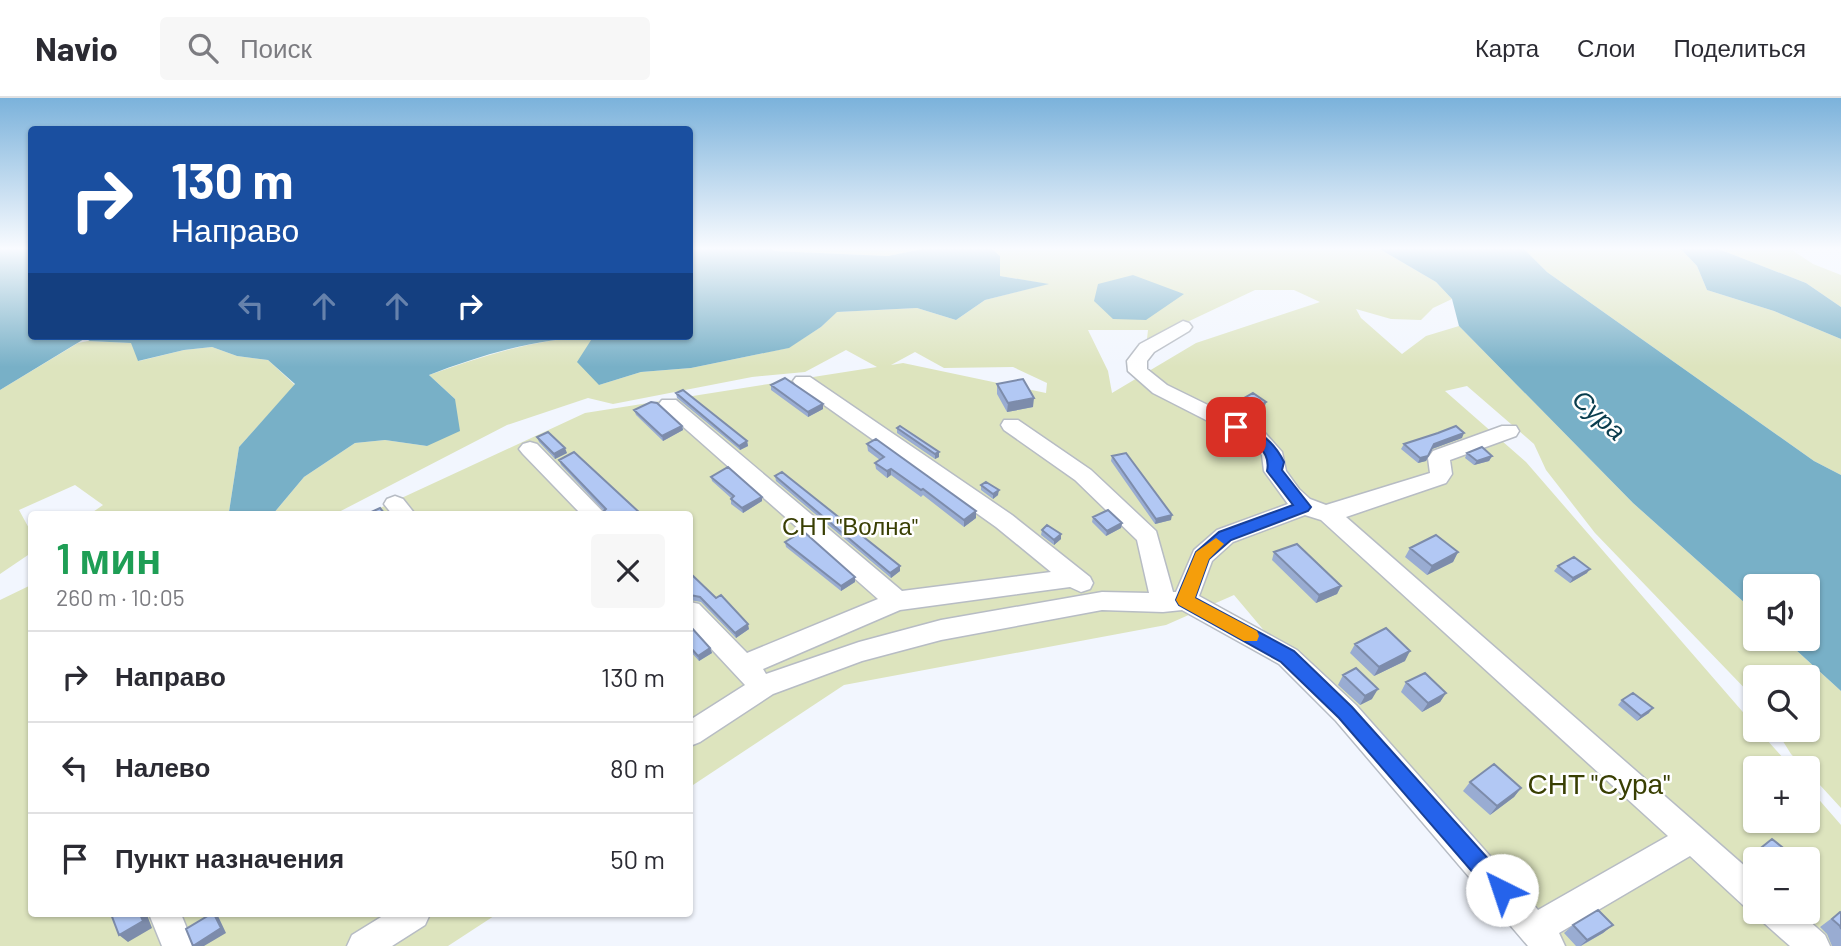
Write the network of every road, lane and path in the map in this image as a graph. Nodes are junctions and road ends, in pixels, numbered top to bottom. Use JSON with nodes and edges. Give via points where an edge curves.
{"nodes":[{"id":1,"x":1183,"y":327,"type":"dead end"},
{"id":2,"x":803,"y":381,"type":"dead end"},
{"id":3,"x":669,"y":404,"type":"dead end"},
{"id":4,"x":1011,"y":425,"type":"dead end"},
{"id":5,"x":1509,"y":431,"type":"dead end"},
{"id":6,"x":530,"y":449,"type":"dead end"},
{"id":7,"x":1303,"y":507,"type":"junction"},
{"id":8,"x":591,"y":511,"type":"edge"},
{"id":9,"x":1329,"y":514,"type":"junction"},
{"id":10,"x":1074,"y":578,"type":"junction"},
{"id":11,"x":897,"y":601,"type":"junction"},
{"id":12,"x":1102,"y":601,"type":"junction"},
{"id":13,"x":1174,"y":602,"type":"junction"},
{"id":14,"x":693,"y":614,"type":"edge"},
{"id":15,"x":743,"y":666,"type":"junction"},
{"id":16,"x":764,"y":687,"type":"junction"},
{"id":17,"x":693,"y":732,"type":"edge"},
{"id":18,"x":1691,"y":839,"type":"junction"},
{"id":19,"x":1743,"y":884,"type":"edge"},
{"id":20,"x":166,"y":917,"type":"edge"},
{"id":21,"x":409,"y":917,"type":"edge"},
{"id":22,"x":1789,"y":924,"type":"edge"},
{"id":23,"x":1543,"y":938,"type":"edge"},
{"id":24,"x":178,"y":946,"type":"edge"},
{"id":25,"x":363,"y":946,"type":"edge"},
{"id":26,"x":1814,"y":946,"type":"edge"}],
"edges":[{"from":1,"to":7,"type":"street","via":[[1147,348],[1137,361],[1138,371],[1160,388],[1258,438],[1271,450],[1282,484]]},
{"from":2,"to":10,"type":"street","via":[[1004,522]]},
{"from":3,"to":11,"type":"street"},
{"from":4,"to":13,"type":"street","via":[[1083,475],[1148,537]]},
{"from":5,"to":9,"type":"street","via":[[1441,456],[1438,478]]},
{"from":6,"to":8,"type":"street"},
{"from":7,"to":9,"type":"street"},
{"from":7,"to":13,"type":"street","via":[[1225,536],[1202,556]]},
{"from":9,"to":18,"type":"street"},
{"from":10,"to":11,"type":"street"},
{"from":10,"to":12,"type":"street"},
{"from":11,"to":15,"type":"street"},
{"from":12,"to":13,"type":"street"},
{"from":12,"to":16,"type":"street","via":[[941,631],[859,652]]},
{"from":13,"to":23,"type":"street","via":[[1288,657],[1346,713]]},
{"from":14,"to":15,"type":"street"},
{"from":15,"to":16,"type":"street"},
{"from":16,"to":17,"type":"street"},
{"from":18,"to":19,"type":"street"},
{"from":18,"to":23,"type":"street"},
{"from":20,"to":24,"type":"street"},
{"from":21,"to":25,"type":"street"},
{"from":22,"to":26,"type":"street"}]}
